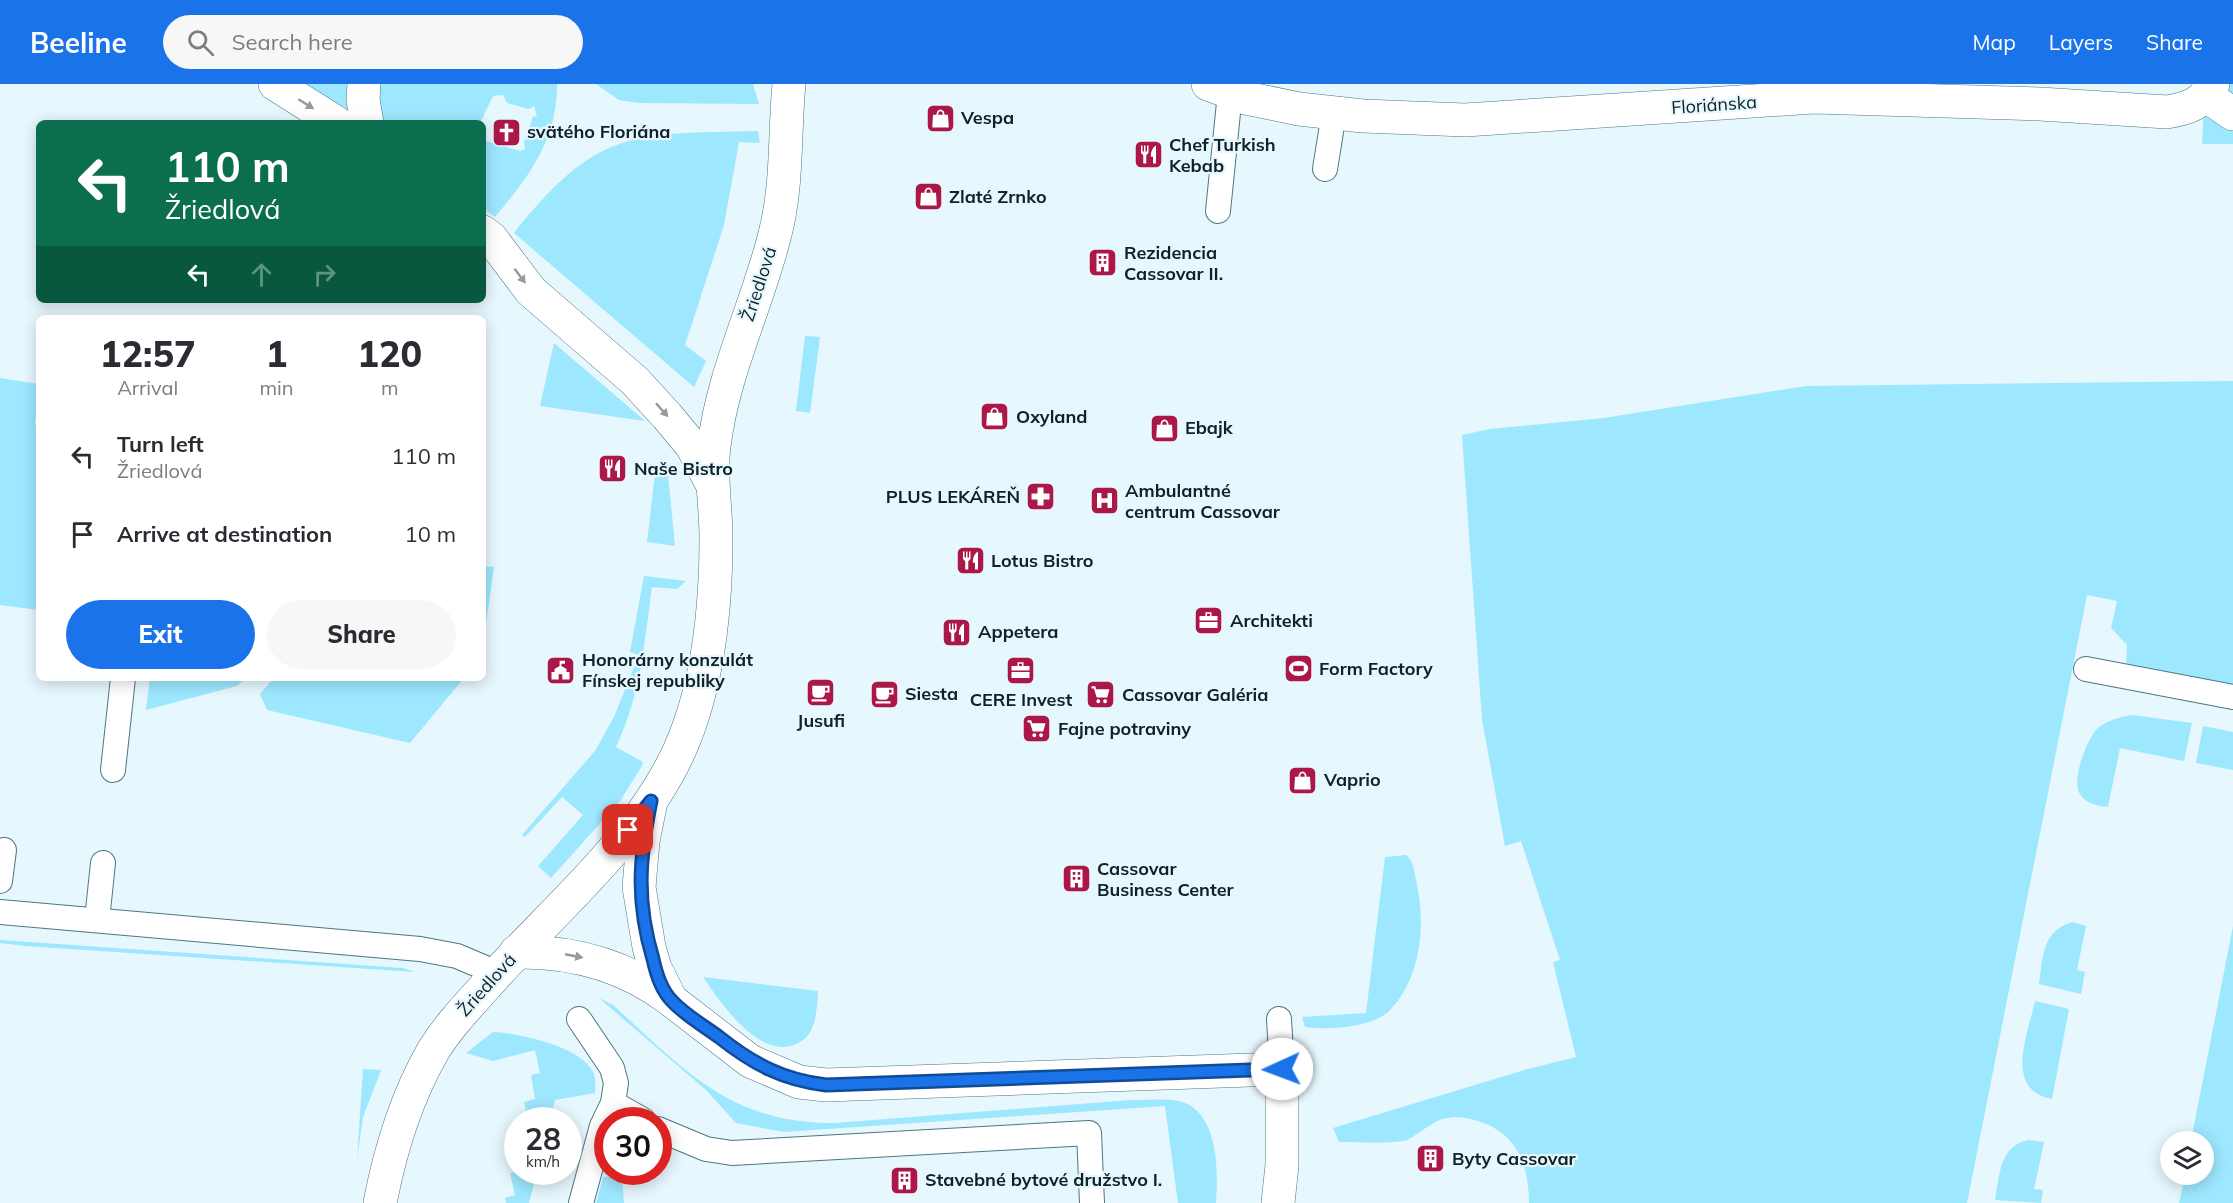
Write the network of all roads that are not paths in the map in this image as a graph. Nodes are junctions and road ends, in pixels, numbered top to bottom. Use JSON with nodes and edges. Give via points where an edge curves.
{"nodes":[{"id":1,"x":275,"y":84,"type":"edge"},
{"id":2,"x":364,"y":84,"type":"edge"},
{"id":3,"x":789,"y":84,"type":"edge"},
{"id":4,"x":1219,"y":88,"type":"edge"},
{"id":5,"x":2209,"y":90,"type":"edge"},
{"id":6,"x":1738,"y":93,"type":"edge"},
{"id":7,"x":1334,"y":113,"type":"junction"},
{"id":8,"x":2233,"y":114,"type":"edge"},
{"id":9,"x":332,"y":120,"type":"edge"},
{"id":10,"x":366,"y":120,"type":"edge"},
{"id":11,"x":1325,"y":169,"type":"dead end"},
{"id":12,"x":1218,"y":211,"type":"dead end"},
{"id":13,"x":486,"y":234,"type":"edge"},
{"id":14,"x":711,"y":482,"type":"junction"},
{"id":15,"x":2086,"y":669,"type":"dead end"},
{"id":16,"x":123,"y":681,"type":"edge"},
{"id":17,"x":2233,"y":697,"type":"edge"},
{"id":18,"x":113,"y":770,"type":"dead end"},
{"id":19,"x":651,"y":801,"type":"junction"},
{"id":20,"x":4,"y":850,"type":"dead end"},
{"id":21,"x":103,"y":863,"type":"dead end"},
{"id":22,"x":0,"y":881,"type":"edge"},
{"id":23,"x":0,"y":912,"type":"edge"},
{"id":24,"x":97,"y":920,"type":"junction"},
{"id":25,"x":507,"y":962,"type":"junction"},
{"id":26,"x":671,"y":1000,"type":"junction"},
{"id":27,"x":579,"y":1019,"type":"dead end"},
{"id":28,"x":1279,"y":1019,"type":"dead end"},
{"id":29,"x":1282,"y":1069,"type":"junction"},
{"id":30,"x":613,"y":1103,"type":"junction"},
{"id":31,"x":620,"y":1107,"type":"edge"},
{"id":32,"x":672,"y":1135,"type":"edge"},
{"id":33,"x":380,"y":1203,"type":"edge"},
{"id":34,"x":581,"y":1203,"type":"edge"},
{"id":35,"x":1092,"y":1203,"type":"edge"},
{"id":36,"x":1278,"y":1203,"type":"edge"}],
"edges":[{"from":1,"to":9,"type":"street","one_way":true},
{"from":2,"to":10,"type":"street"},
{"from":3,"to":14,"type":"street","name":"Žriedlová","via":[[785,180],[779,216],[730,372],[714,446]]},
{"from":4,"to":7,"type":"street","name":"Floriánska","via":[[1299,109]]},
{"from":4,"to":12,"type":"lane"},
{"from":5,"to":6,"type":"street","name":"Floriánska","via":[[2184,110],[2167,112]]},
{"from":5,"to":8,"type":"street"},
{"from":6,"to":7,"type":"street","name":"Floriánska","via":[[1465,120]]},
{"from":7,"to":11,"type":"lane"},
{"from":13,"to":14,"type":"street","name":"Žriedlová","one_way":true,"via":[[531,291],[635,381],[667,416],[692,446]]},
{"from":14,"to":19,"type":"street","name":"Žriedlová","via":[[715,570],[702,679],[685,738]]},
{"from":15,"to":17,"type":"lane"},
{"from":16,"to":18,"type":"lane"},
{"from":19,"to":25,"type":"street","name":"Žriedlová","via":[[586,881]]},
{"from":19,"to":26,"type":"street","name":"Žriedlová","via":[[639,887],[649,947]]},
{"from":20,"to":22,"type":"lane"},
{"from":21,"to":24,"type":"lane"},
{"from":23,"to":24,"type":"lane"},
{"from":24,"to":25,"type":"lane","via":[[420,949]]},
{"from":25,"to":26,"type":"street","one_way":true,"via":[[554,952],[603,962],[635,975]]},
{"from":25,"to":33,"type":"street","name":"Žriedlová","via":[[432,1052],[399,1130]]},
{"from":26,"to":29,"type":"street","name":"Žriedlová","via":[[750,1061],[799,1082],[826,1085]]},
{"from":27,"to":30,"type":"lane","via":[[612,1068],[616,1083]]},
{"from":28,"to":29,"type":"lane"},
{"from":29,"to":36,"type":"street"},
{"from":30,"to":31,"type":"lane"},
{"from":30,"to":34,"type":"lane","via":[[602,1126]]},
{"from":32,"to":35,"type":"lane","via":[[706,1149],[732,1153],[1089,1133]]}]}
